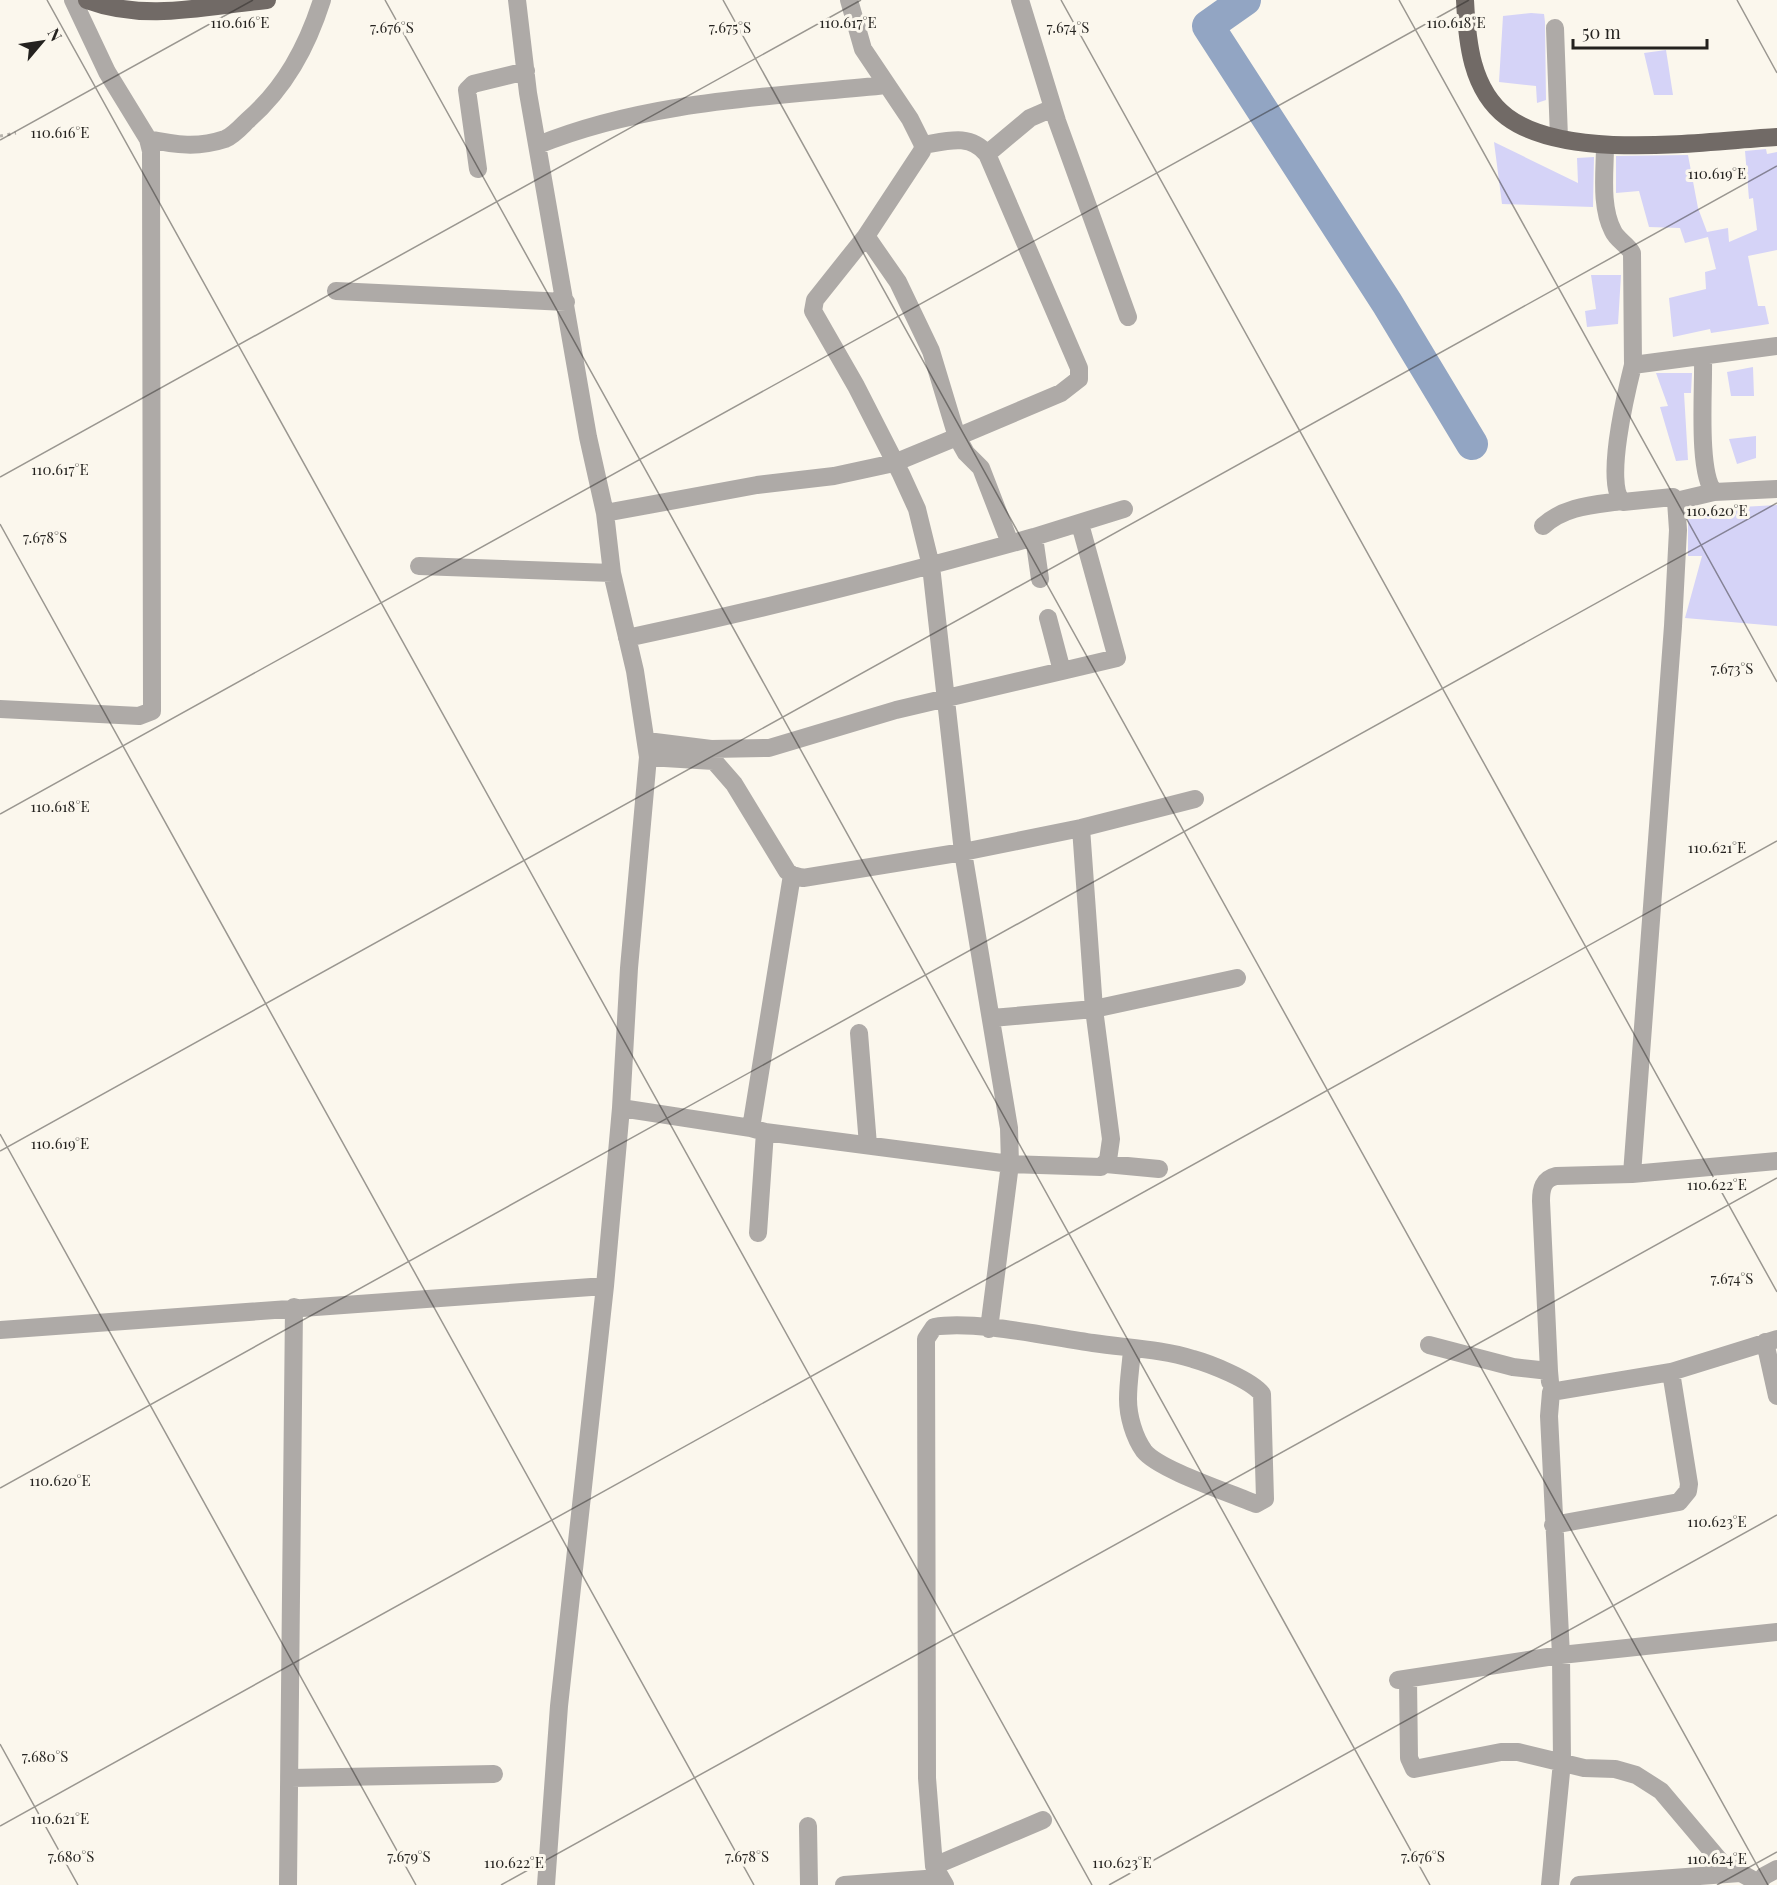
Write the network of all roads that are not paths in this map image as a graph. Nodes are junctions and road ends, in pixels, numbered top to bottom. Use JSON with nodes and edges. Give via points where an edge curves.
{"nodes":[{"id":1,"x":73,"y":0,"type":"edge"},
{"id":2,"x":87,"y":0,"type":"edge"},
{"id":3,"x":267,"y":0,"type":"edge"},
{"id":4,"x":322,"y":0,"type":"edge"},
{"id":5,"x":517,"y":0,"type":"edge"},
{"id":6,"x":849,"y":0,"type":"edge"},
{"id":7,"x":1020,"y":0,"type":"edge"},
{"id":8,"x":1465,"y":0,"type":"edge"},
{"id":9,"x":239,"y":1,"type":"edge"},
{"id":10,"x":1555,"y":28,"type":"dead end"},
{"id":11,"x":526,"y":71,"type":"junction"},
{"id":12,"x":887,"y":85,"type":"junction"},
{"id":13,"x":1053,"y":108,"type":"junction"},
{"id":14,"x":1777,"y":137,"type":"edge"},
{"id":15,"x":1559,"y":138,"type":"junction"},
{"id":16,"x":148,"y":139,"type":"junction"},
{"id":17,"x":538,"y":145,"type":"junction"},
{"id":18,"x":924,"y":145,"type":"junction"},
{"id":19,"x":1605,"y":145,"type":"junction"},
{"id":20,"x":987,"y":154,"type":"junction"},
{"id":21,"x":478,"y":169,"type":"dead end"},
{"id":22,"x":866,"y":236,"type":"junction"},
{"id":23,"x":336,"y":291,"type":"dead end"},
{"id":24,"x":566,"y":302,"type":"junction"},
{"id":25,"x":1128,"y":317,"type":"dead end"},
{"id":26,"x":1777,"y":346,"type":"edge"},
{"id":27,"x":1703,"y":358,"type":"junction"},
{"id":28,"x":1633,"y":365,"type":"junction"},
{"id":29,"x":957,"y":436,"type":"junction"},
{"id":30,"x":894,"y":463,"type":"junction"},
{"id":31,"x":1777,"y":489,"type":"edge"},
{"id":32,"x":1714,"y":492,"type":"junction"},
{"id":33,"x":1621,"y":501,"type":"junction"},
{"id":34,"x":1676,"y":501,"type":"junction"},
{"id":35,"x":1124,"y":509,"type":"dead end"},
{"id":36,"x":605,"y":513,"type":"junction"},
{"id":37,"x":1080,"y":524,"type":"junction"},
{"id":38,"x":1543,"y":526,"type":"dead end"},
{"id":39,"x":1034,"y":537,"type":"junction"},
{"id":40,"x":1011,"y":543,"type":"junction"},
{"id":41,"x":419,"y":566,"type":"dead end"},
{"id":42,"x":931,"y":566,"type":"junction"},
{"id":43,"x":612,"y":573,"type":"junction"},
{"id":44,"x":1040,"y":579,"type":"dead end"},
{"id":45,"x":1048,"y":618,"type":"dead end"},
{"id":46,"x":627,"y":638,"type":"junction"},
{"id":47,"x":1062,"y":671,"type":"junction"},
{"id":48,"x":947,"y":696,"type":"junction"},
{"id":49,"x":0,"y":709,"type":"edge"},
{"id":50,"x":648,"y":749,"type":"junction"},
{"id":51,"x":1195,"y":799,"type":"dead end"},
{"id":52,"x":1080,"y":828,"type":"junction"},
{"id":53,"x":963,"y":852,"type":"junction"},
{"id":54,"x":792,"y":876,"type":"junction"},
{"id":55,"x":1237,"y":978,"type":"dead end"},
{"id":56,"x":1094,"y":1009,"type":"junction"},
{"id":57,"x":992,"y":1018,"type":"junction"},
{"id":58,"x":859,"y":1033,"type":"dead end"},
{"id":59,"x":621,"y":1108,"type":"junction"},
{"id":60,"x":758,"y":1130,"type":"junction"},
{"id":61,"x":868,"y":1145,"type":"junction"},
{"id":62,"x":1777,"y":1161,"type":"edge"},
{"id":63,"x":1010,"y":1164,"type":"junction"},
{"id":64,"x":1106,"y":1164,"type":"junction"},
{"id":65,"x":1159,"y":1169,"type":"dead end"},
{"id":66,"x":1632,"y":1174,"type":"junction"},
{"id":67,"x":758,"y":1233,"type":"dead end"},
{"id":68,"x":605,"y":1286,"type":"junction"},
{"id":69,"x":294,"y":1307,"type":"junction"},
{"id":70,"x":989,"y":1329,"type":"junction"},
{"id":71,"x":0,"y":1330,"type":"edge"},
{"id":72,"x":1771,"y":1341,"type":"edge"},
{"id":73,"x":1429,"y":1345,"type":"dead end"},
{"id":74,"x":1132,"y":1349,"type":"junction"},
{"id":75,"x":1549,"y":1371,"type":"junction"},
{"id":76,"x":1671,"y":1371,"type":"junction"},
{"id":77,"x":1551,"y":1392,"type":"junction"},
{"id":78,"x":1777,"y":1396,"type":"edge"},
{"id":79,"x":1553,"y":1525,"type":"junction"},
{"id":80,"x":1777,"y":1634,"type":"edge"},
{"id":81,"x":1561,"y":1655,"type":"junction"},
{"id":82,"x":1562,"y":1762,"type":"junction"},
{"id":83,"x":494,"y":1774,"type":"dead end"},
{"id":84,"x":291,"y":1778,"type":"junction"},
{"id":85,"x":1043,"y":1820,"type":"dead end"},
{"id":86,"x":808,"y":1826,"type":"dead end"},
{"id":87,"x":1777,"y":1869,"type":"edge"},
{"id":88,"x":1740,"y":1872,"type":"junction"},
{"id":89,"x":939,"y":1876,"type":"edge"},
{"id":90,"x":1757,"y":1883,"type":"edge"},
{"id":91,"x":288,"y":1885,"type":"edge"},
{"id":92,"x":546,"y":1885,"type":"edge"},
{"id":93,"x":809,"y":1885,"type":"edge"},
{"id":94,"x":844,"y":1885,"type":"edge"},
{"id":95,"x":1550,"y":1885,"type":"edge"},
{"id":96,"x":1579,"y":1885,"type":"edge"}],
"edges":[{"from":1,"to":16,"type":"street","via":[[107,72]]},
{"from":2,"to":9,"type":"main road","via":[[111,9],[152,12]]},
{"from":3,"to":9,"type":"main road"},
{"from":4,"to":16,"type":"street","via":[[303,51],[285,80],[228,138],[196,146]]},
{"from":5,"to":11,"type":"street"},
{"from":6,"to":12,"type":"street","via":[[863,49]]},
{"from":7,"to":13,"type":"street"},
{"from":8,"to":15,"type":"main road","via":[[1471,58],[1492,100],[1506,116]]},
{"from":10,"to":15,"type":"street"},
{"from":11,"to":17,"type":"street"},
{"from":11,"to":21,"type":"street","via":[[473,84],[467,90]]},
{"from":12,"to":17,"type":"street","via":[[762,95],[693,106],[618,119],[568,132]]},
{"from":12,"to":18,"type":"street"},
{"from":13,"to":20,"type":"street","via":[[1030,118]]},
{"from":13,"to":25,"type":"street"},
{"from":14,"to":19,"type":"main road"},
{"from":15,"to":19,"type":"main road"},
{"from":16,"to":49,"type":"street","via":[[152,221],[152,711],[139,716]]},
{"from":17,"to":24,"type":"street"},
{"from":18,"to":20,"type":"street","via":[[962,138]]},
{"from":18,"to":22,"type":"street"},
{"from":19,"to":28,"type":"street","via":[[1609,221],[1616,236],[1632,253]]},
{"from":20,"to":29,"type":"street","via":[[1073,350],[1079,379],[1061,393]]},
{"from":22,"to":29,"type":"street","via":[[898,282],[931,351]]},
{"from":22,"to":30,"type":"street","via":[[815,300],[813,311]]},
{"from":23,"to":24,"type":"street"},
{"from":24,"to":36,"type":"street"},
{"from":26,"to":27,"type":"street"},
{"from":27,"to":28,"type":"street"},
{"from":27,"to":32,"type":"street","via":[[1704,468]]},
{"from":28,"to":33,"type":"street","via":[[1622,409],[1616,476]]},
{"from":29,"to":30,"type":"street"},
{"from":29,"to":40,"type":"street","via":[[981,468]]},
{"from":30,"to":36,"type":"street"},
{"from":30,"to":42,"type":"street","via":[[916,510]]},
{"from":31,"to":32,"type":"street"},
{"from":32,"to":34,"type":"street"},
{"from":33,"to":34,"type":"street","via":[[1665,496],[1673,496]]},
{"from":33,"to":38,"type":"street","via":[[1577,507]]},
{"from":34,"to":66,"type":"street","via":[[1673,626]]},
{"from":35,"to":37,"type":"street"},
{"from":36,"to":43,"type":"street"},
{"from":37,"to":39,"type":"street"},
{"from":37,"to":47,"type":"street","via":[[1117,658]]},
{"from":39,"to":40,"type":"street"},
{"from":39,"to":44,"type":"street"},
{"from":40,"to":42,"type":"street"},
{"from":41,"to":43,"type":"street"},
{"from":42,"to":46,"type":"street"},
{"from":42,"to":48,"type":"street"},
{"from":43,"to":46,"type":"street"},
{"from":45,"to":47,"type":"street"},
{"from":46,"to":50,"type":"street"},
{"from":47,"to":48,"type":"street"},
{"from":48,"to":50,"type":"street","via":[[769,748]]},
{"from":48,"to":53,"type":"street"},
{"from":50,"to":54,"type":"street","via":[[714,761],[734,784]]},
{"from":50,"to":59,"type":"street"},
{"from":51,"to":52,"type":"street"},
{"from":52,"to":53,"type":"street"},
{"from":52,"to":56,"type":"street"},
{"from":53,"to":54,"type":"street","via":[[819,877]]},
{"from":53,"to":57,"type":"street"},
{"from":54,"to":60,"type":"street"},
{"from":55,"to":56,"type":"street"},
{"from":56,"to":57,"type":"street"},
{"from":56,"to":64,"type":"street","via":[[1111,1139]]},
{"from":57,"to":63,"type":"street","via":[[1009,1128]]},
{"from":58,"to":61,"type":"street"},
{"from":59,"to":60,"type":"street"},
{"from":59,"to":68,"type":"street"},
{"from":60,"to":61,"type":"street"},
{"from":60,"to":67,"type":"street"},
{"from":61,"to":63,"type":"street"},
{"from":62,"to":66,"type":"street"},
{"from":63,"to":64,"type":"street","via":[[1097,1168]]},
{"from":63,"to":70,"type":"street"},
{"from":64,"to":65,"type":"street"},
{"from":66,"to":75,"type":"street","via":[[1556,1176],[1545,1181],[1541,1190]]},
{"from":68,"to":69,"type":"street"},
{"from":68,"to":92,"type":"street","via":[[559,1706]]},
{"from":69,"to":71,"type":"street"},
{"from":69,"to":84,"type":"street"},
{"from":70,"to":74,"type":"street"},
{"from":70,"to":89,"type":"street","via":[[934,1327],[926,1340],[927,1778]]},
{"from":72,"to":76,"type":"street"},
{"from":72,"to":78,"type":"street"},
{"from":73,"to":75,"type":"street","via":[[1513,1367]]},
{"from":74,"to":74,"type":"street","via":[[1192,1358],[1257,1388],[1263,1402],[1265,1499],[1256,1504],[1152,1459],[1144,1450],[1132,1426],[1128,1400]]},
{"from":75,"to":77,"type":"street"},
{"from":76,"to":77,"type":"street"},
{"from":76,"to":79,"type":"street","via":[[1689,1484],[1684,1497],[1679,1502]]},
{"from":77,"to":79,"type":"street"},
{"from":79,"to":81,"type":"street"},
{"from":80,"to":81,"type":"street"},
{"from":81,"to":82,"type":"street"},
{"from":81,"to":82,"type":"street","via":[[1403,1680],[1409,1758],[1414,1769],[1501,1752]]},
{"from":82,"to":88,"type":"street","via":[[1584,1768],[1615,1769],[1650,1782],[1721,1862]]},
{"from":82,"to":95,"type":"street"},
{"from":83,"to":84,"type":"street"},
{"from":84,"to":91,"type":"street"},
{"from":85,"to":89,"type":"street"},
{"from":86,"to":93,"type":"street"},
{"from":87,"to":90,"type":"street"},
{"from":88,"to":90,"type":"street"},
{"from":88,"to":96,"type":"street"},
{"from":89,"to":94,"type":"street"}]}
